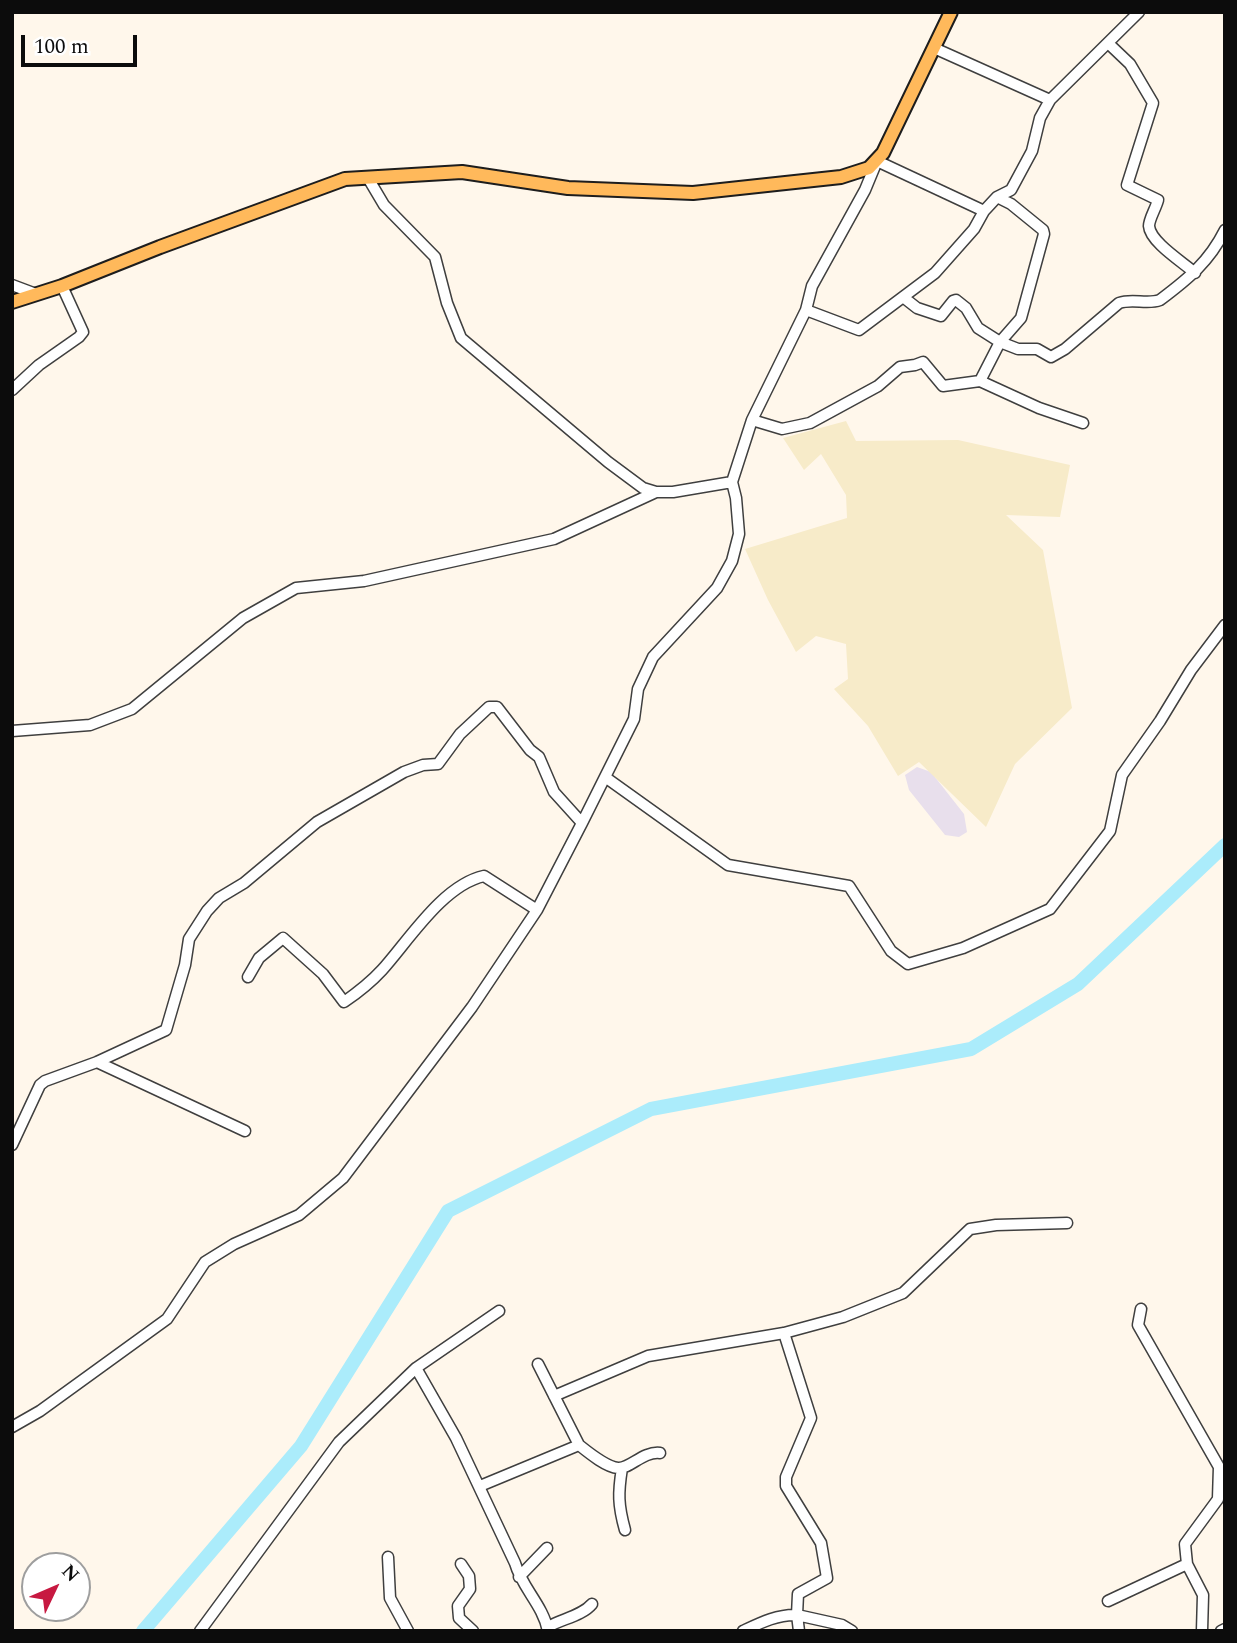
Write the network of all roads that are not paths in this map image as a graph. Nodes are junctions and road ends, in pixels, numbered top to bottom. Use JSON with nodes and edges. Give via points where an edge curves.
{"nodes":[{"id":1,"x":951,"y":12,"type":"edge"},
{"id":2,"x":1139,"y":12,"type":"edge"},
{"id":3,"x":1109,"y":44,"type":"junction"},
{"id":4,"x":934,"y":48,"type":"junction"},
{"id":5,"x":1050,"y":100,"type":"junction"},
{"id":6,"x":877,"y":161,"type":"junction"},
{"id":7,"x":368,"y":178,"type":"junction"},
{"id":8,"x":997,"y":197,"type":"junction"},
{"id":9,"x":984,"y":212,"type":"junction"},
{"id":10,"x":1225,"y":230,"type":"edge"},
{"id":11,"x":1195,"y":273,"type":"junction"},
{"id":12,"x":12,"y":285,"type":"edge"},
{"id":13,"x":62,"y":286,"type":"junction"},
{"id":14,"x":36,"y":294,"type":"junction"},
{"id":15,"x":904,"y":297,"type":"junction"},
{"id":16,"x":12,"y":302,"type":"edge"},
{"id":17,"x":806,"y":310,"type":"junction"},
{"id":18,"x":1000,"y":342,"type":"junction"},
{"id":19,"x":980,"y":381,"type":"junction"},
{"id":20,"x":12,"y":390,"type":"edge"},
{"id":21,"x":752,"y":420,"type":"junction"},
{"id":22,"x":1083,"y":423,"type":"dead end"},
{"id":23,"x":732,"y":482,"type":"junction"},
{"id":24,"x":656,"y":492,"type":"junction"},
{"id":25,"x":1225,"y":625,"type":"edge"},
{"id":26,"x":12,"y":731,"type":"edge"},
{"id":27,"x":605,"y":777,"type":"junction"},
{"id":28,"x":582,"y":823,"type":"junction"},
{"id":29,"x":537,"y":910,"type":"junction"},
{"id":30,"x":248,"y":977,"type":"dead end"},
{"id":31,"x":97,"y":1062,"type":"junction"},
{"id":32,"x":16,"y":1124,"type":"edge"},
{"id":33,"x":245,"y":1131,"type":"dead end"},
{"id":34,"x":12,"y":1145,"type":"edge"},
{"id":35,"x":1068,"y":1223,"type":"dead end"},
{"id":36,"x":1142,"y":1309,"type":"dead end"},
{"id":37,"x":499,"y":1311,"type":"dead end"},
{"id":38,"x":784,"y":1333,"type":"junction"},
{"id":39,"x":538,"y":1364,"type":"dead end"},
{"id":40,"x":416,"y":1368,"type":"junction"},
{"id":41,"x":554,"y":1396,"type":"junction"},
{"id":42,"x":12,"y":1427,"type":"edge"},
{"id":43,"x":579,"y":1445,"type":"junction"},
{"id":44,"x":660,"y":1453,"type":"dead end"},
{"id":45,"x":622,"y":1468,"type":"junction"},
{"id":46,"x":480,"y":1486,"type":"junction"},
{"id":47,"x":625,"y":1530,"type":"dead end"},
{"id":48,"x":547,"y":1548,"type":"dead end"},
{"id":49,"x":388,"y":1557,"type":"dead end"},
{"id":50,"x":461,"y":1564,"type":"dead end"},
{"id":51,"x":1187,"y":1564,"type":"junction"},
{"id":52,"x":519,"y":1577,"type":"junction"},
{"id":53,"x":1108,"y":1601,"type":"dead end"},
{"id":54,"x":592,"y":1604,"type":"dead end"},
{"id":55,"x":797,"y":1615,"type":"junction"},
{"id":56,"x":548,"y":1629,"type":"edge"},
{"id":57,"x":200,"y":1631,"type":"edge"},
{"id":58,"x":408,"y":1631,"type":"edge"},
{"id":59,"x":473,"y":1631,"type":"edge"},
{"id":60,"x":743,"y":1631,"type":"edge"},
{"id":61,"x":799,"y":1631,"type":"edge"},
{"id":62,"x":852,"y":1631,"type":"edge"},
{"id":63,"x":1202,"y":1631,"type":"edge"}],
"edges":[{"from":1,"to":4,"type":"main road"},
{"from":2,"to":3,"type":"street"},
{"from":3,"to":5,"type":"street"},
{"from":3,"to":11,"type":"street","via":[[1130,64],[1153,103],[1127,186],[1158,200],[1150,231]]},
{"from":4,"to":5,"type":"street"},
{"from":4,"to":6,"type":"main road"},
{"from":5,"to":8,"type":"street","via":[[1032,151],[1011,190]]},
{"from":6,"to":7,"type":"main road","via":[[841,177],[693,193],[568,188],[462,172]]},
{"from":6,"to":9,"type":"street"},
{"from":6,"to":17,"type":"street","via":[[812,286]]},
{"from":7,"to":13,"type":"main road","via":[[345,179]]},
{"from":7,"to":24,"type":"street","via":[[384,205],[435,257],[461,338],[608,462]]},
{"from":8,"to":9,"type":"street"},
{"from":8,"to":18,"type":"street","via":[[1044,231],[1021,318]]},
{"from":9,"to":15,"type":"street","via":[[953,255]]},
{"from":10,"to":11,"type":"street"},
{"from":11,"to":18,"type":"street","via":[[1154,302],[1119,303],[1056,355]]},
{"from":12,"to":14,"type":"street"},
{"from":13,"to":14,"type":"main road"},
{"from":13,"to":20,"type":"street","via":[[83,332]]},
{"from":14,"to":16,"type":"main road"},
{"from":15,"to":17,"type":"street","via":[[859,330]]},
{"from":15,"to":18,"type":"street","via":[[937,316],[956,300],[966,307],[978,328]]},
{"from":17,"to":21,"type":"street"},
{"from":18,"to":19,"type":"street"},
{"from":19,"to":21,"type":"street","via":[[943,386],[923,362],[900,367],[878,386],[810,423],[782,429]]},
{"from":19,"to":22,"type":"street"},
{"from":21,"to":23,"type":"street"},
{"from":23,"to":24,"type":"street"},
{"from":23,"to":27,"type":"street","via":[[739,534],[732,561],[717,588],[653,657],[638,690],[634,719]]},
{"from":24,"to":26,"type":"street","via":[[554,539],[364,581],[296,588],[243,618],[132,709],[90,725]]},
{"from":25,"to":27,"type":"street","via":[[1122,775],[1110,831],[1049,909],[964,948],[908,964],[891,951],[849,887],[729,865]]},
{"from":27,"to":28,"type":"street"},
{"from":28,"to":29,"type":"street"},
{"from":28,"to":31,"type":"street","via":[[554,792],[539,757],[496,707],[489,707],[460,734],[438,764],[404,772],[317,822],[219,898],[189,939],[166,1030]]},
{"from":29,"to":30,"type":"street","via":[[484,876],[472,879],[432,910],[380,972],[344,1002],[323,974],[283,938],[261,956]]},
{"from":29,"to":42,"type":"street","via":[[472,1007],[343,1178],[299,1215],[205,1262],[167,1320]]},
{"from":31,"to":32,"type":"street","via":[[45,1081]]},
{"from":31,"to":33,"type":"street"},
{"from":32,"to":34,"type":"street"},
{"from":35,"to":38,"type":"street","via":[[970,1229],[903,1293],[843,1317]]},
{"from":36,"to":51,"type":"street","via":[[1138,1325],[1219,1467],[1218,1499],[1185,1544]]},
{"from":37,"to":40,"type":"street"},
{"from":38,"to":41,"type":"street","via":[[648,1356]]},
{"from":38,"to":55,"type":"street","via":[[811,1418],[786,1486],[821,1543],[827,1578],[798,1594]]},
{"from":39,"to":41,"type":"street"},
{"from":40,"to":46,"type":"street"},
{"from":40,"to":57,"type":"street","via":[[339,1442]]},
{"from":41,"to":43,"type":"street"},
{"from":43,"to":45,"type":"street"},
{"from":43,"to":46,"type":"street"},
{"from":44,"to":45,"type":"street","via":[[647,1454]]},
{"from":45,"to":47,"type":"street","via":[[618,1493]]},
{"from":46,"to":52,"type":"street"},
{"from":48,"to":52,"type":"street"},
{"from":49,"to":58,"type":"street","via":[[390,1598]]},
{"from":50,"to":59,"type":"street","via":[[470,1589],[458,1606],[459,1618]]},
{"from":51,"to":53,"type":"street"},
{"from":51,"to":63,"type":"street","via":[[1203,1595]]},
{"from":52,"to":56,"type":"street"},
{"from":54,"to":56,"type":"street"},
{"from":55,"to":60,"type":"street","via":[[764,1621]]},
{"from":55,"to":61,"type":"street"},
{"from":55,"to":62,"type":"street"}]}
